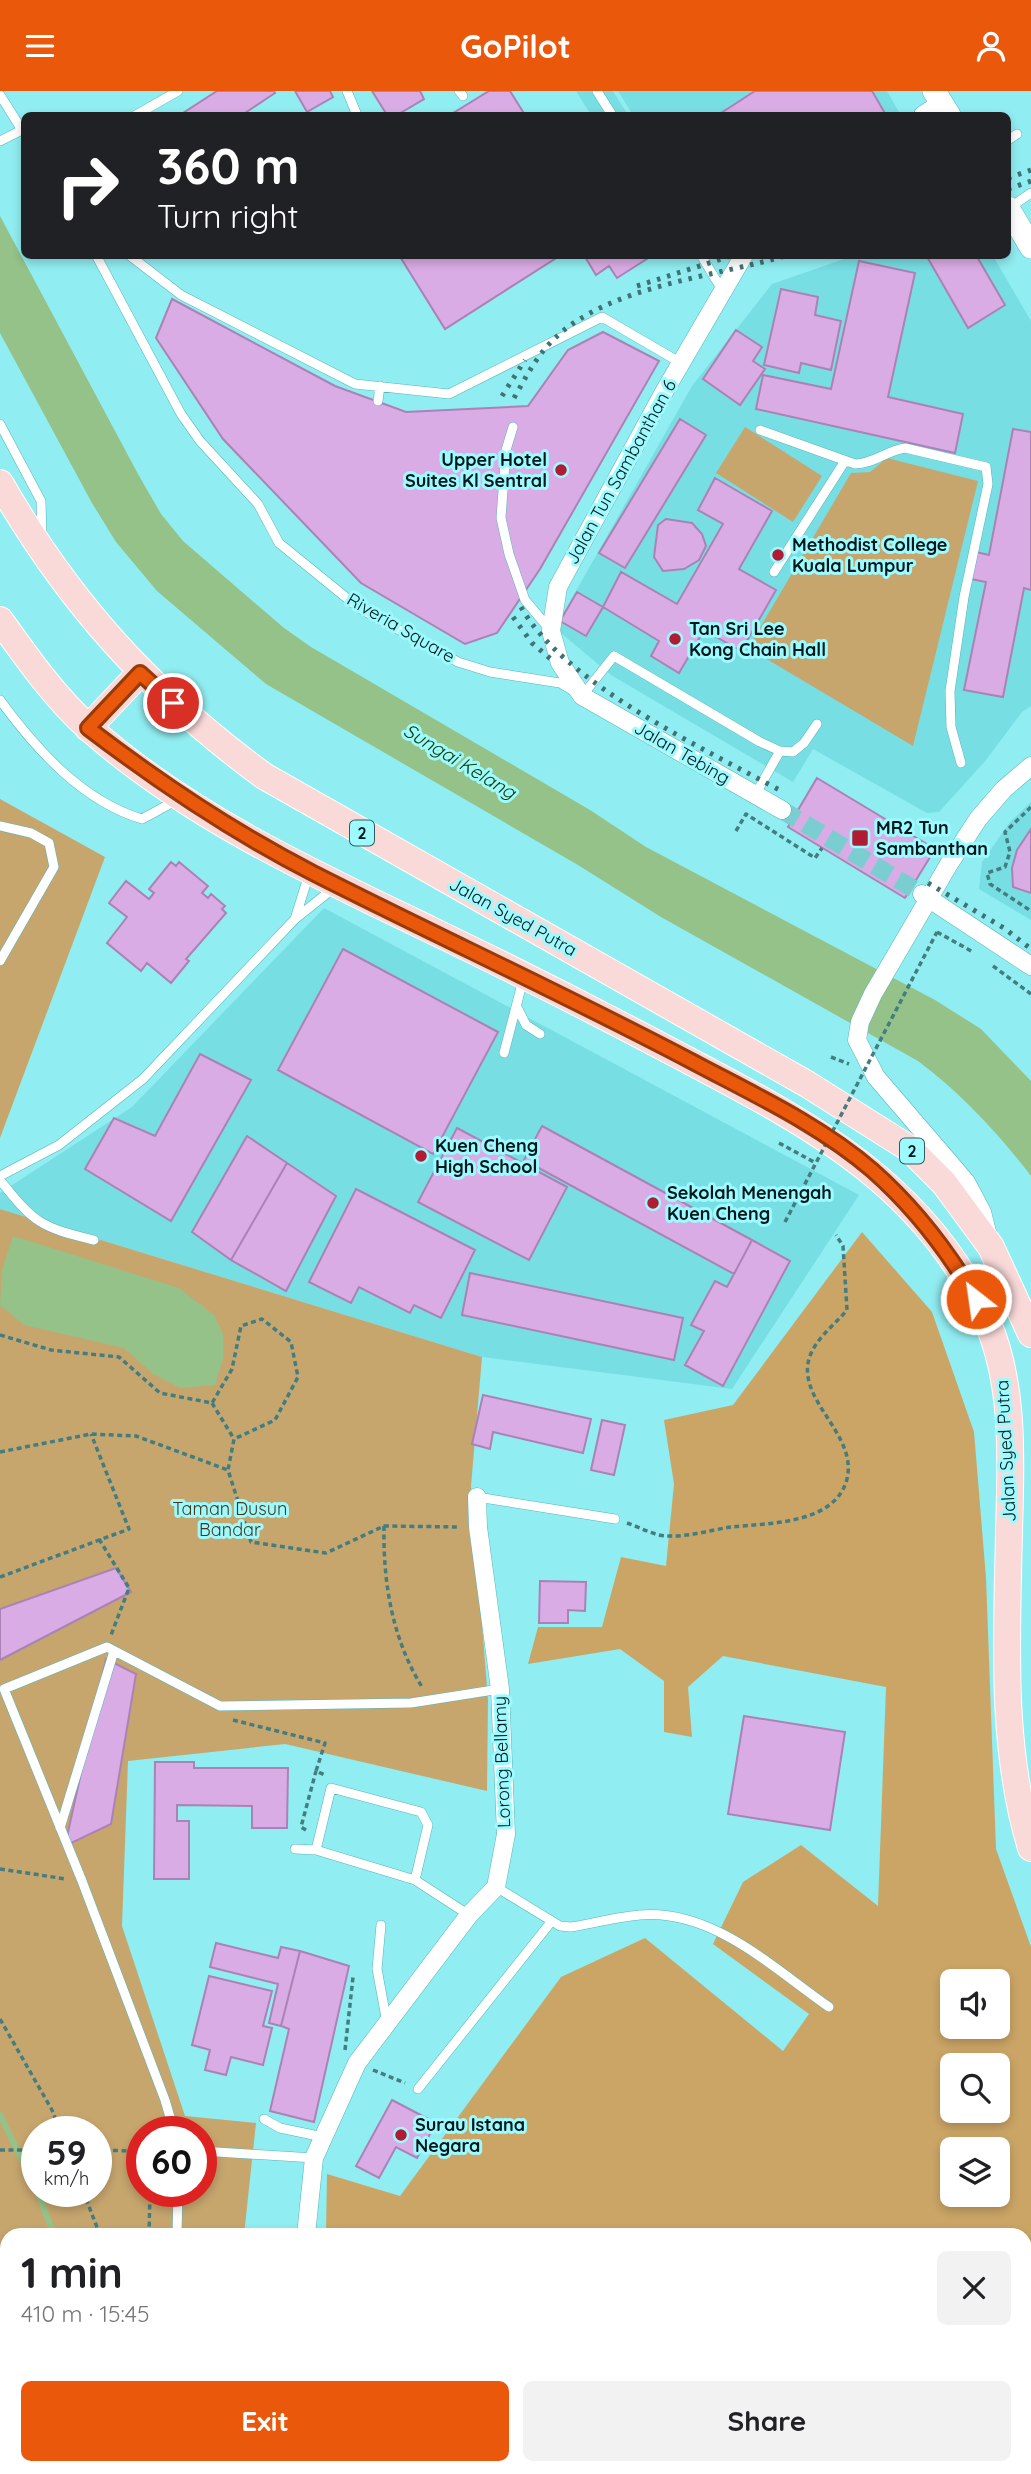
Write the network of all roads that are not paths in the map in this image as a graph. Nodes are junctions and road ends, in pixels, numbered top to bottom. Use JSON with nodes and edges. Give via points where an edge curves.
{"nodes":[{"id":1,"x":178,"y":91,"type":"edge"},
{"id":2,"x":346,"y":91,"type":"edge"},
{"id":3,"x":597,"y":91,"type":"edge"},
{"id":4,"x":0,"y":95,"type":"edge"},
{"id":5,"x":141,"y":112,"type":"edge"},
{"id":6,"x":356,"y":112,"type":"edge"},
{"id":7,"x":610,"y":112,"type":"edge"},
{"id":8,"x":21,"y":131,"type":"edge"},
{"id":9,"x":1017,"y":134,"type":"dead end"},
{"id":10,"x":1011,"y":138,"type":"edge"},
{"id":11,"x":0,"y":141,"type":"edge"},
{"id":12,"x":1031,"y":193,"type":"edge"},
{"id":13,"x":1011,"y":206,"type":"edge"},
{"id":14,"x":1011,"y":213,"type":"edge"},
{"id":15,"x":1031,"y":247,"type":"edge"},
{"id":16,"x":98,"y":259,"type":"edge"},
{"id":17,"x":134,"y":259,"type":"edge"},
{"id":18,"x":703,"y":259,"type":"edge"},
{"id":19,"x":741,"y":259,"type":"edge"},
{"id":20,"x":722,"y":290,"type":"junction"},
{"id":21,"x":681,"y":363,"type":"junction"},
{"id":22,"x":380,"y":386,"type":"junction"},
{"id":23,"x":378,"y":401,"type":"dead end"},
{"id":24,"x":0,"y":424,"type":"edge"},
{"id":25,"x":513,"y":427,"type":"dead end"},
{"id":26,"x":760,"y":430,"type":"dead end"},
{"id":27,"x":845,"y":461,"type":"junction"},
{"id":28,"x":0,"y":483,"type":"edge"},
{"id":29,"x":43,"y":554,"type":"junction"},
{"id":30,"x":774,"y":572,"type":"dead end"},
{"id":31,"x":0,"y":620,"type":"edge"},
{"id":32,"x":551,"y":631,"type":"junction"},
{"id":33,"x":140,"y":673,"type":"junction"},
{"id":34,"x":582,"y":696,"type":"junction"},
{"id":35,"x":0,"y":701,"type":"edge"},
{"id":36,"x":817,"y":724,"type":"dead end"},
{"id":37,"x":88,"y":728,"type":"junction"},
{"id":38,"x":780,"y":751,"type":"junction"},
{"id":39,"x":961,"y":763,"type":"dead end"},
{"id":40,"x":1031,"y":766,"type":"edge"},
{"id":41,"x":755,"y":795,"type":"junction"},
{"id":42,"x":182,"y":798,"type":"junction"},
{"id":43,"x":782,"y":810,"type":"tunnel mouth"},
{"id":44,"x":0,"y":826,"type":"edge"},
{"id":45,"x":310,"y":872,"type":"junction"},
{"id":46,"x":337,"y":885,"type":"junction"},
{"id":47,"x":925,"y":896,"type":"junction"},
{"id":48,"x":295,"y":919,"type":"junction"},
{"id":49,"x":0,"y":961,"type":"edge"},
{"id":50,"x":1031,"y":965,"type":"edge"},
{"id":51,"x":524,"y":975,"type":"junction"},
{"id":52,"x":517,"y":1007,"type":"junction"},
{"id":53,"x":540,"y":1034,"type":"dead end"},
{"id":54,"x":504,"y":1053,"type":"dead end"},
{"id":55,"x":0,"y":1178,"type":"edge"},
{"id":56,"x":93,"y":1240,"type":"dead end"},
{"id":57,"x":990,"y":1247,"type":"junction"},
{"id":58,"x":1031,"y":1334,"type":"edge"},
{"id":59,"x":477,"y":1497,"type":"joint"},
{"id":60,"x":615,"y":1519,"type":"road end"},
{"id":61,"x":110,"y":1649,"type":"junction"},
{"id":62,"x":500,"y":1689,"type":"junction"},
{"id":63,"x":60,"y":1828,"type":"junction"},
{"id":64,"x":1031,"y":1848,"type":"edge"},
{"id":65,"x":295,"y":1849,"type":"dead end"},
{"id":66,"x":316,"y":1850,"type":"junction"},
{"id":67,"x":415,"y":1879,"type":"junction"},
{"id":68,"x":496,"y":1887,"type":"junction"},
{"id":69,"x":469,"y":1915,"type":"junction"},
{"id":70,"x":551,"y":1922,"type":"junction"},
{"id":71,"x":381,"y":1925,"type":"dead end"},
{"id":72,"x":829,"y":2007,"type":"dead end"},
{"id":73,"x":387,"y":2023,"type":"junction"},
{"id":74,"x":418,"y":2089,"type":"dead end"},
{"id":75,"x":170,"y":2116,"type":"edge"},
{"id":76,"x":264,"y":2119,"type":"dead end"},
{"id":77,"x":323,"y":2137,"type":"junction"},
{"id":78,"x":217,"y":2152,"type":"edge"},
{"id":79,"x":314,"y":2158,"type":"junction"},
{"id":80,"x":178,"y":2207,"type":"edge"},
{"id":81,"x":177,"y":2228,"type":"edge"},
{"id":82,"x":307,"y":2228,"type":"edge"}],
"edges":[{"from":1,"to":5,"type":"lane"},
{"from":2,"to":6,"type":"lane"},
{"from":3,"to":7,"type":"lane"},
{"from":4,"to":8,"type":"lane"},
{"from":8,"to":11,"type":"lane"},
{"from":9,"to":10,"type":"lane"},
{"from":12,"to":13,"type":"lane"},
{"from":14,"to":15,"type":"main road"},
{"from":16,"to":34,"type":"lane","name":"Riveria Square","via":[[181,414],[258,503],[279,543],[349,601],[470,667],[560,683]]},
{"from":17,"to":22,"type":"lane","via":[[181,295],[355,384]]},
{"from":18,"to":20,"type":"lane"},
{"from":19,"to":20,"type":"street","name":"Jalan Tun Sambanthan 6"},
{"from":20,"to":21,"type":"street","name":"Jalan Tun Sambanthan 6"},
{"from":21,"to":22,"type":"lane","via":[[602,317],[447,399]]},
{"from":21,"to":32,"type":"street","name":"Jalan Tun Sambanthan 6","via":[[558,587]]},
{"from":22,"to":23,"type":"lane"},
{"from":24,"to":29,"type":"lane","via":[[41,501]]},
{"from":25,"to":32,"type":"lane","via":[[506,450],[501,519],[525,600]]},
{"from":26,"to":27,"type":"lane"},
{"from":27,"to":30,"type":"lane"},
{"from":27,"to":39,"type":"lane","via":[[865,464],[905,448],[986,467],[988,484],[950,691],[951,727]]},
{"from":28,"to":29,"type":"main road","name":"Jalan Syed Putra","number":"2"},
{"from":29,"to":33,"type":"main road","name":"Jalan Syed Putra","number":"2"},
{"from":31,"to":37,"type":"main road","name":"Jalan Syed Putra","number":"2"},
{"from":32,"to":34,"type":"street","name":"Jalan Tun Sambanthan 6","via":[[560,663]]},
{"from":33,"to":37,"type":"main road"},
{"from":33,"to":57,"type":"main road","name":"Jalan Syed Putra","number":"2","via":[[226,748],[283,788],[888,1133],[929,1165]]},
{"from":34,"to":38,"type":"lane","via":[[614,656]]},
{"from":34,"to":41,"type":"street","name":"Jalan Tebing"},
{"from":35,"to":42,"type":"lane","via":[[34,746],[97,797],[142,819]]},
{"from":36,"to":38,"type":"lane","via":[[793,752]]},
{"from":37,"to":42,"type":"main road","name":"Jalan Syed Putra","number":"2"},
{"from":38,"to":41,"type":"lane"},
{"from":40,"to":47,"type":"street","via":[[978,818]]},
{"from":41,"to":43,"type":"street","name":"Jalan Tebing"},
{"from":42,"to":45,"type":"main road","name":"Jalan Syed Putra","number":"2"},
{"from":44,"to":49,"type":"lane","via":[[32,833],[49,843],[54,867]]},
{"from":45,"to":46,"type":"main road","name":"Jalan Syed Putra","number":"2"},
{"from":45,"to":48,"type":"lane"},
{"from":46,"to":48,"type":"lane"},
{"from":46,"to":51,"type":"main road","name":"Jalan Syed Putra","number":"2"},
{"from":47,"to":50,"type":"street"},
{"from":47,"to":57,"type":"street","via":[[860,1021],[857,1040],[876,1077],[966,1182],[982,1212]]},
{"from":48,"to":55,"type":"lane","via":[[143,1079],[59,1145]]},
{"from":51,"to":52,"type":"lane"},
{"from":51,"to":64,"type":"main road","name":"Jalan Syed Putra","number":"2","via":[[752,1094],[832,1142],[870,1168],[895,1193],[958,1269],[992,1333],[1007,1399],[1008,1705],[1020,1804]]},
{"from":52,"to":53,"type":"lane","via":[[526,1025]]},
{"from":52,"to":54,"type":"lane"},
{"from":55,"to":56,"type":"lane","via":[[29,1217]]},
{"from":57,"to":58,"type":"main road","name":"Jalan Syed Putra","number":"2"},
{"from":59,"to":60,"type":"lane","name":"Lorong Bellamy"},
{"from":59,"to":62,"type":"street","name":"Lorong Bellamy"},
{"from":61,"to":62,"type":"lane","via":[[220,1706],[430,1700]]},
{"from":61,"to":63,"type":"lane"},
{"from":61,"to":63,"type":"lane","via":[[4,1689]]},
{"from":62,"to":68,"type":"street","name":"Lorong Bellamy","via":[[506,1834]]},
{"from":63,"to":75,"type":"lane"},
{"from":65,"to":66,"type":"lane"},
{"from":66,"to":67,"type":"lane"},
{"from":66,"to":67,"type":"lane","via":[[331,1788],[421,1812],[428,1825]]},
{"from":67,"to":69,"type":"lane"},
{"from":68,"to":69,"type":"street"},
{"from":68,"to":70,"type":"lane"},
{"from":69,"to":73,"type":"street"},
{"from":70,"to":72,"type":"lane","via":[[571,1927],[641,1915],[697,1922],[718,1930]]},
{"from":70,"to":74,"type":"lane"},
{"from":71,"to":73,"type":"lane","via":[[377,1969]]},
{"from":73,"to":77,"type":"street","via":[[357,2063]]},
{"from":76,"to":77,"type":"lane","via":[[280,2128]]},
{"from":77,"to":79,"type":"street"},
{"from":78,"to":79,"type":"lane"},
{"from":79,"to":82,"type":"street"},
{"from":80,"to":81,"type":"lane"}]}
